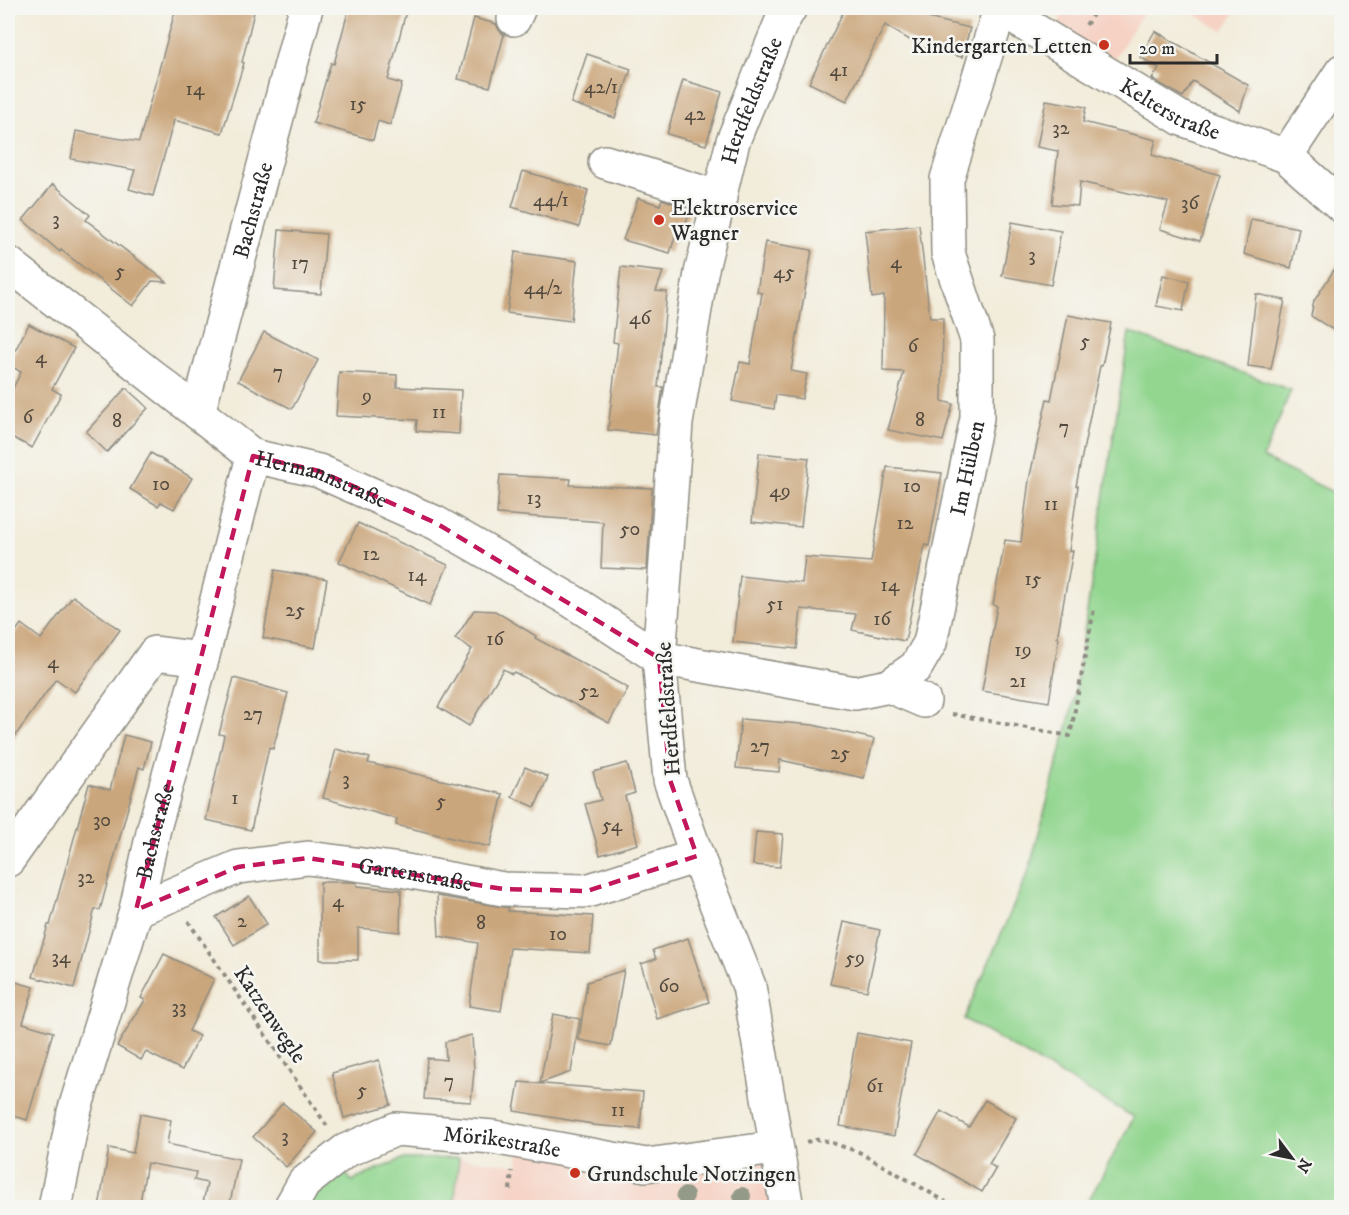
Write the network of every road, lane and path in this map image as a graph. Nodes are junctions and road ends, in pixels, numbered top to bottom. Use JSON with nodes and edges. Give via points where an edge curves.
{"nodes":[{"id":1,"x":306,"y":8,"type":"edge"},
{"id":2,"x":790,"y":8,"type":"edge"},
{"id":3,"x":999,"y":8,"type":"edge"},
{"id":4,"x":1341,"y":71,"type":"edge"},
{"id":5,"x":1286,"y":156,"type":"junction"},
{"id":6,"x":605,"y":162,"type":"dead end"},
{"id":7,"x":720,"y":198,"type":"junction"},
{"id":8,"x":1341,"y":206,"type":"edge"},
{"id":9,"x":8,"y":263,"type":"edge"},
{"id":10,"x":198,"y":412,"type":"junction"},
{"id":11,"x":253,"y":456,"type":"junction"},
{"id":12,"x":1094,"y":609,"type":"dead end"},
{"id":13,"x":659,"y":658,"type":"junction"},
{"id":14,"x":202,"y":659,"type":"junction"},
{"id":15,"x":889,"y":686,"type":"junction"},
{"id":16,"x":924,"y":701,"type":"joint"},
{"id":17,"x":697,"y":856,"type":"junction"},
{"id":18,"x":8,"y":860,"type":"edge"},
{"id":19,"x":171,"y":895,"type":"junction"},
{"id":20,"x":136,"y":910,"type":"junction"},
{"id":21,"x":776,"y":1148,"type":"junction"},
{"id":22,"x":345,"y":1151,"type":"junction"},
{"id":23,"x":55,"y":1208,"type":"edge"},
{"id":24,"x":290,"y":1208,"type":"edge"},
{"id":25,"x":787,"y":1208,"type":"edge"},
{"id":26,"x":957,"y":1208,"type":"edge"}],
"edges":[{"from":1,"to":10,"type":"street","name":"Bachstraße"},
{"from":2,"to":7,"type":"street","name":"Herdfeldstraße","via":[[733,141]]},
{"from":3,"to":5,"type":"street","name":"Kelterstraße","via":[[1182,119]]},
{"from":3,"to":15,"type":"street","name":"Im Hülben","via":[[947,179],[948,253],[977,340],[976,418],[930,643],[916,667]]},
{"from":4,"to":5,"type":"street"},
{"from":5,"to":8,"type":"street","name":"Kelterstraße"},
{"from":6,"to":7,"type":"street"},
{"from":7,"to":13,"type":"street","name":"Herdfeldstraße","via":[[701,273],[676,423]]},
{"from":9,"to":10,"type":"street","name":"Hermannstraße"},
{"from":10,"to":11,"type":"street","name":"Hermannstraße"},
{"from":11,"to":13,"type":"street","name":"Hermannstraße","via":[[319,471],[436,523],[572,601]]},
{"from":11,"to":14,"type":"street","name":"Bachstraße"},
{"from":12,"to":16,"type":"path","via":[[1070,736],[952,714]]},
{"from":13,"to":15,"type":"street","name":"Im Hülben","via":[[855,693]]},
{"from":13,"to":17,"type":"street","name":"Herdfeldstraße","via":[[670,780]]},
{"from":14,"to":18,"type":"street","via":[[155,653]]},
{"from":14,"to":20,"type":"street","name":"Bachstraße","via":[[154,828]]},
{"from":15,"to":16,"type":"street"},
{"from":17,"to":19,"type":"street","name":"Gartenstraße","via":[[587,891],[503,889],[308,858],[238,867]]},
{"from":17,"to":21,"type":"street","name":"Herdfeldstraße","via":[[749,986]]},
{"from":19,"to":20,"type":"street","name":"Gartenstraße"},
{"from":19,"to":22,"type":"path","name":"Katzenwegle"},
{"from":20,"to":23,"type":"street","name":"Bachstraße","via":[[74,1112]]},
{"from":21,"to":22,"type":"street","name":"Mörikestraße","via":[[646,1165],[494,1137],[396,1129]]},
{"from":21,"to":25,"type":"street","name":"Herdfeldstraße"},
{"from":21,"to":26,"type":"path","via":[[820,1139],[859,1152]]},
{"from":22,"to":24,"type":"street","name":"Mörikestraße","via":[[304,1183]]}]}
